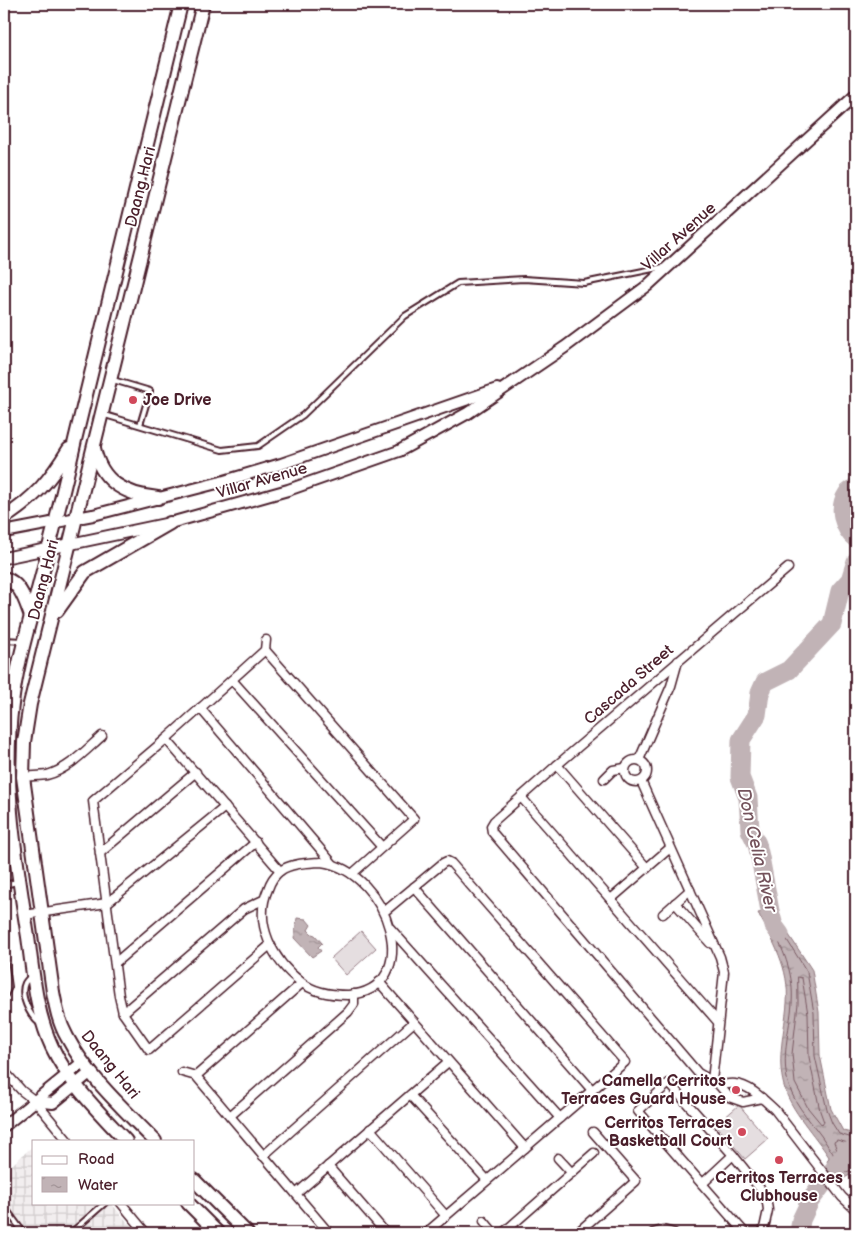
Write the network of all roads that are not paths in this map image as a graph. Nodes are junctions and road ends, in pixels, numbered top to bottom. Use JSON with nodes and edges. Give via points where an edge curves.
{"nodes":[{"id":1,"x":181,"y":4,"type":"edge"},
{"id":2,"x":203,"y":4,"type":"edge"},
{"id":3,"x":856,"y":95,"type":"edge"},
{"id":4,"x":670,"y":266,"type":"junction"},
{"id":5,"x":111,"y":380,"type":"junction"},
{"id":6,"x":510,"y":384,"type":"junction"},
{"id":7,"x":102,"y":414,"type":"junction"},
{"id":8,"x":140,"y":425,"type":"junction"},
{"id":9,"x":74,"y":440,"type":"junction"},
{"id":10,"x":94,"y":445,"type":"junction"},
{"id":11,"x":158,"y":498,"type":"junction"},
{"id":12,"x":4,"y":518,"type":"edge"},
{"id":13,"x":76,"y":518,"type":"junction"},
{"id":14,"x":56,"y":522,"type":"junction"},
{"id":15,"x":170,"y":523,"type":"junction"},
{"id":16,"x":4,"y":532,"type":"edge"},
{"id":17,"x":70,"y":545,"type":"junction"},
{"id":18,"x":49,"y":549,"type":"junction"},
{"id":19,"x":4,"y":558,"type":"edge"},
{"id":20,"x":788,"y":568,"type":"dead end"},
{"id":21,"x":4,"y":578,"type":"edge"},
{"id":22,"x":31,"y":616,"type":"junction"},
{"id":23,"x":50,"y":621,"type":"junction"},
{"id":24,"x":4,"y":640,"type":"edge"},
{"id":25,"x":266,"y":640,"type":"dead end"},
{"id":26,"x":25,"y":641,"type":"junction"},
{"id":27,"x":265,"y":650,"type":"junction"},
{"id":28,"x":678,"y":661,"type":"junction"},
{"id":29,"x":232,"y":680,"type":"junction"},
{"id":30,"x":8,"y":704,"type":"edge"},
{"id":31,"x":200,"y":708,"type":"junction"},
{"id":32,"x":102,"y":736,"type":"dead end"},
{"id":33,"x":166,"y":739,"type":"junction"},
{"id":34,"x":640,"y":760,"type":"junction"},
{"id":35,"x":557,"y":765,"type":"junction"},
{"id":36,"x":625,"y":768,"type":"junction"},
{"id":37,"x":196,"y":772,"type":"junction"},
{"id":38,"x":23,"y":778,"type":"junction"},
{"id":39,"x":604,"y":779,"type":"dead end"},
{"id":40,"x":641,"y":781,"type":"junction"},
{"id":41,"x":521,"y":797,"type":"junction"},
{"id":42,"x":225,"y":806,"type":"junction"},
{"id":43,"x":256,"y":842,"type":"junction"},
{"id":44,"x":382,"y":847,"type":"junction"},
{"id":45,"x":670,"y":848,"type":"junction"},
{"id":46,"x":100,"y":854,"type":"junction"},
{"id":47,"x":333,"y":864,"type":"junction"},
{"id":48,"x":647,"y":868,"type":"junction"},
{"id":49,"x":280,"y":871,"type":"junction"},
{"id":50,"x":352,"y":874,"type":"junction"},
{"id":51,"x":19,"y":882,"type":"junction"},
{"id":52,"x":4,"y":885,"type":"edge"},
{"id":53,"x":414,"y":887,"type":"junction"},
{"id":54,"x":690,"y":890,"type":"junction"},
{"id":55,"x":263,"y":900,"type":"junction"},
{"id":56,"x":611,"y":900,"type":"junction"},
{"id":57,"x":107,"y":903,"type":"junction"},
{"id":58,"x":675,"y":903,"type":"junction"},
{"id":59,"x":42,"y":912,"type":"junction"},
{"id":60,"x":384,"y":912,"type":"junction"},
{"id":61,"x":663,"y":914,"type":"dead end"},
{"id":62,"x":24,"y":915,"type":"junction"},
{"id":63,"x":390,"y":928,"type":"junction"},
{"id":64,"x":270,"y":945,"type":"junction"},
{"id":65,"x":716,"y":949,"type":"junction"},
{"id":66,"x":4,"y":953,"type":"edge"},
{"id":67,"x":115,"y":963,"type":"junction"},
{"id":68,"x":379,"y":982,"type":"junction"},
{"id":69,"x":302,"y":983,"type":"junction"},
{"id":70,"x":354,"y":994,"type":"junction"},
{"id":71,"x":4,"y":997,"type":"edge"},
{"id":72,"x":123,"y":1013,"type":"junction"},
{"id":73,"x":414,"y":1022,"type":"junction"},
{"id":74,"x":718,"y":1022,"type":"junction"},
{"id":75,"x":448,"y":1062,"type":"junction"},
{"id":76,"x":87,"y":1067,"type":"junction"},
{"id":77,"x":4,"y":1071,"type":"edge"},
{"id":78,"x":182,"y":1072,"type":"dead end"},
{"id":79,"x":196,"y":1076,"type":"junction"},
{"id":80,"x":72,"y":1080,"type":"junction"},
{"id":81,"x":715,"y":1083,"type":"junction"},
{"id":82,"x":592,"y":1090,"type":"junction"},
{"id":83,"x":410,"y":1095,"type":"junction"},
{"id":84,"x":762,"y":1098,"type":"junction"},
{"id":85,"x":34,"y":1101,"type":"junction"},
{"id":86,"x":230,"y":1116,"type":"junction"},
{"id":87,"x":560,"y":1118,"type":"junction"},
{"id":88,"x":4,"y":1126,"type":"edge"},
{"id":89,"x":370,"y":1129,"type":"junction"},
{"id":90,"x":593,"y":1132,"type":"dead end"},
{"id":91,"x":67,"y":1140,"type":"edge"},
{"id":92,"x":125,"y":1140,"type":"edge"},
{"id":93,"x":154,"y":1140,"type":"edge"},
{"id":94,"x":525,"y":1148,"type":"junction"},
{"id":95,"x":594,"y":1154,"type":"dead end"},
{"id":96,"x":733,"y":1155,"type":"junction"},
{"id":97,"x":263,"y":1156,"type":"junction"},
{"id":98,"x":558,"y":1158,"type":"dead end"},
{"id":99,"x":328,"y":1166,"type":"junction"},
{"id":100,"x":572,"y":1173,"type":"junction"},
{"id":101,"x":487,"y":1180,"type":"junction"},
{"id":102,"x":195,"y":1181,"type":"edge"},
{"id":103,"x":702,"y":1184,"type":"junction"},
{"id":104,"x":296,"y":1194,"type":"junction"},
{"id":105,"x":104,"y":1204,"type":"edge"},
{"id":106,"x":122,"y":1204,"type":"edge"},
{"id":107,"x":189,"y":1204,"type":"edge"},
{"id":108,"x":4,"y":1206,"type":"edge"},
{"id":109,"x":856,"y":1210,"type":"edge"},
{"id":110,"x":446,"y":1216,"type":"junction"},
{"id":111,"x":484,"y":1221,"type":"dead end"},
{"id":112,"x":20,"y":1228,"type":"dead end"},
{"id":113,"x":73,"y":1233,"type":"edge"},
{"id":114,"x":146,"y":1233,"type":"edge"},
{"id":115,"x":218,"y":1233,"type":"edge"},
{"id":116,"x":247,"y":1233,"type":"edge"},
{"id":117,"x":329,"y":1233,"type":"edge"},
{"id":118,"x":386,"y":1233,"type":"edge"},
{"id":119,"x":426,"y":1233,"type":"edge"},
{"id":120,"x":494,"y":1233,"type":"edge"},
{"id":121,"x":503,"y":1233,"type":"edge"},
{"id":122,"x":577,"y":1233,"type":"edge"},
{"id":123,"x":653,"y":1233,"type":"edge"},
{"id":124,"x":674,"y":1233,"type":"edge"},
{"id":125,"x":745,"y":1233,"type":"edge"},
{"id":126,"x":763,"y":1233,"type":"edge"}],
"edges":[{"from":1,"to":9,"type":"main road","name":"Daang Hari"},
{"from":2,"to":5,"type":"main road","name":"Daang Hari"},
{"from":3,"to":4,"type":"street","name":"Villar Avenue"},
{"from":4,"to":6,"type":"street","name":"Villar Avenue","via":[[573,342]]},
{"from":4,"to":8,"type":"lane","via":[[584,283],[524,279],[458,283],[405,316],[302,415],[258,446],[222,450]]},
{"from":5,"to":7,"type":"main road","name":"Daang Hari"},
{"from":5,"to":8,"type":"lane","via":[[150,391]]},
{"from":6,"to":11,"type":"street","name":"Villar Avenue","via":[[281,464]]},
{"from":6,"to":15,"type":"street","name":"Villar Avenue","via":[[468,413],[399,451],[288,490]]},
{"from":7,"to":8,"type":"lane"},
{"from":7,"to":10,"type":"main road","name":"Daang Hari"},
{"from":9,"to":12,"type":"main road","via":[[45,485]]},
{"from":9,"to":14,"type":"main road","name":"Daang Hari"},
{"from":10,"to":11,"type":"main road","via":[[99,464],[111,480],[132,494]]},
{"from":10,"to":13,"type":"main road","name":"Daang Hari"},
{"from":11,"to":13,"type":"street","name":"Villar Avenue"},
{"from":13,"to":14,"type":"street","name":"Villar Avenue"},
{"from":13,"to":17,"type":"main road","name":"Daang Hari"},
{"from":14,"to":16,"type":"street","name":"Villar Avenue"},
{"from":14,"to":18,"type":"main road","name":"Daang Hari"},
{"from":15,"to":17,"type":"street","name":"Villar Avenue"},
{"from":15,"to":23,"type":"main road","via":[[84,572]]},
{"from":17,"to":18,"type":"street","name":"Villar Avenue"},
{"from":17,"to":23,"type":"main road","name":"Daang Hari"},
{"from":18,"to":19,"type":"street","name":"Villar Avenue"},
{"from":18,"to":22,"type":"main road","name":"Daang Hari"},
{"from":20,"to":28,"type":"street","name":"Cascada Street"},
{"from":21,"to":22,"type":"main road","via":[[21,592]]},
{"from":22,"to":26,"type":"main road","name":"Daang Hari"},
{"from":23,"to":38,"type":"main road","name":"Daang Hari","via":[[30,704]]},
{"from":24,"to":26,"type":"lane"},
{"from":25,"to":27,"type":"street"},
{"from":26,"to":30,"type":"main road","name":"Daang Hari"},
{"from":27,"to":29,"type":"street"},
{"from":27,"to":44,"type":"street","via":[[414,819]]},
{"from":28,"to":34,"type":"street"},
{"from":28,"to":35,"type":"street","name":"Cascada Street"},
{"from":29,"to":31,"type":"street"},
{"from":29,"to":44,"type":"street"},
{"from":30,"to":51,"type":"main road","name":"Daang Hari","via":[[7,760]]},
{"from":31,"to":33,"type":"street"},
{"from":31,"to":47,"type":"street"},
{"from":32,"to":38,"type":"street","via":[[67,766],[46,775]]},
{"from":33,"to":37,"type":"street"},
{"from":33,"to":46,"type":"street","via":[[93,801]]},
{"from":34,"to":36,"type":"street","via":[[629,762]]},
{"from":34,"to":40,"type":"street","via":[[646,768],[646,775]]},
{"from":35,"to":41,"type":"street","name":"Cascada Street"},
{"from":35,"to":48,"type":"street"},
{"from":36,"to":39,"type":"street","via":[[614,770]]},
{"from":36,"to":40,"type":"street","via":[[630,781]]},
{"from":37,"to":42,"type":"street"},
{"from":37,"to":46,"type":"street"},
{"from":38,"to":59,"type":"main road","name":"Daang Hari"},
{"from":40,"to":45,"type":"street"},
{"from":41,"to":56,"type":"street"},
{"from":41,"to":81,"type":"street","name":"Cascada Street","via":[[494,821],[492,832],[698,1072]]},
{"from":42,"to":43,"type":"street"},
{"from":42,"to":57,"type":"street"},
{"from":43,"to":49,"type":"street"},
{"from":43,"to":67,"type":"street"},
{"from":44,"to":50,"type":"street"},
{"from":45,"to":48,"type":"street"},
{"from":45,"to":54,"type":"street"},
{"from":46,"to":57,"type":"street"},
{"from":47,"to":49,"type":"street","via":[[310,862]]},
{"from":47,"to":50,"type":"street"},
{"from":48,"to":56,"type":"street"},
{"from":49,"to":55,"type":"street","via":[[270,882]]},
{"from":50,"to":60,"type":"street","via":[[369,890]]},
{"from":51,"to":52,"type":"lane"},
{"from":51,"to":62,"type":"main road","name":"Daang Hari"},
{"from":53,"to":60,"type":"street"},
{"from":53,"to":82,"type":"street"},
{"from":53,"to":82,"type":"street","via":[[447,861],[458,870],[625,1062]]},
{"from":54,"to":58,"type":"street"},
{"from":54,"to":65,"type":"street"},
{"from":55,"to":64,"type":"street","via":[[264,926]]},
{"from":55,"to":72,"type":"street","via":[[244,909]]},
{"from":56,"to":74,"type":"street"},
{"from":57,"to":59,"type":"street"},
{"from":57,"to":67,"type":"street"},
{"from":58,"to":61,"type":"street"},
{"from":58,"to":65,"type":"street"},
{"from":59,"to":62,"type":"street"},
{"from":59,"to":76,"type":"main road","name":"Daang Hari","via":[[56,1009],[66,1036]]},
{"from":60,"to":63,"type":"street"},
{"from":62,"to":80,"type":"main road","name":"Daang Hari","via":[[44,1027]]},
{"from":63,"to":68,"type":"street","via":[[391,960]]},
{"from":63,"to":87,"type":"street"},
{"from":64,"to":69,"type":"street","via":[[283,965]]},
{"from":64,"to":72,"type":"street","via":[[149,1050]]},
{"from":65,"to":74,"type":"street","via":[[724,972]]},
{"from":66,"to":71,"type":"lane","via":[[9,987]]},
{"from":67,"to":72,"type":"street"},
{"from":68,"to":70,"type":"street"},
{"from":68,"to":73,"type":"street"},
{"from":69,"to":70,"type":"street","via":[[318,991]]},
{"from":69,"to":79,"type":"street"},
{"from":70,"to":86,"type":"street","via":[[354,1004],[348,1012]]},
{"from":73,"to":75,"type":"street"},
{"from":73,"to":97,"type":"street"},
{"from":74,"to":81,"type":"street"},
{"from":75,"to":83,"type":"street"},
{"from":75,"to":94,"type":"street"},
{"from":76,"to":80,"type":"street"},
{"from":76,"to":93,"type":"main road","name":"Daang Hari"},
{"from":77,"to":85,"type":"street"},
{"from":78,"to":79,"type":"street"},
{"from":79,"to":86,"type":"street"},
{"from":80,"to":85,"type":"street"},
{"from":80,"to":92,"type":"main road","name":"Daang Hari"},
{"from":81,"to":84,"type":"street","via":[[746,1087]]},
{"from":81,"to":84,"type":"street","via":[[729,1097],[743,1102]]},
{"from":82,"to":87,"type":"street"},
{"from":83,"to":89,"type":"street"},
{"from":83,"to":101,"type":"street"},
{"from":84,"to":109,"type":"street"},
{"from":85,"to":88,"type":"street"},
{"from":85,"to":91,"type":"street"},
{"from":86,"to":97,"type":"street"},
{"from":87,"to":94,"type":"street"},
{"from":89,"to":99,"type":"street"},
{"from":89,"to":110,"type":"street"},
{"from":90,"to":122,"type":"street","via":[[636,1181]]},
{"from":94,"to":101,"type":"street"},
{"from":95,"to":100,"type":"street"},
{"from":96,"to":103,"type":"street"},
{"from":96,"to":103,"type":"street","via":[[669,1083],[638,1111]]},
{"from":96,"to":126,"type":"street","via":[[766,1196],[768,1210]]},
{"from":97,"to":104,"type":"street"},
{"from":98,"to":100,"type":"street"},
{"from":99,"to":104,"type":"street"},
{"from":99,"to":118,"type":"street"},
{"from":100,"to":121,"type":"street"},
{"from":101,"to":110,"type":"street"},
{"from":102,"to":116,"type":"main road"},
{"from":103,"to":125,"type":"street"},
{"from":104,"to":117,"type":"street"},
{"from":105,"to":113,"type":"lane"},
{"from":106,"to":114,"type":"street"},
{"from":107,"to":115,"type":"main road"},
{"from":108,"to":112,"type":"lane"},
{"from":110,"to":119,"type":"street"},
{"from":111,"to":120,"type":"street"},
{"from":123,"to":124,"type":"street","via":[[664,1230]]}]}
